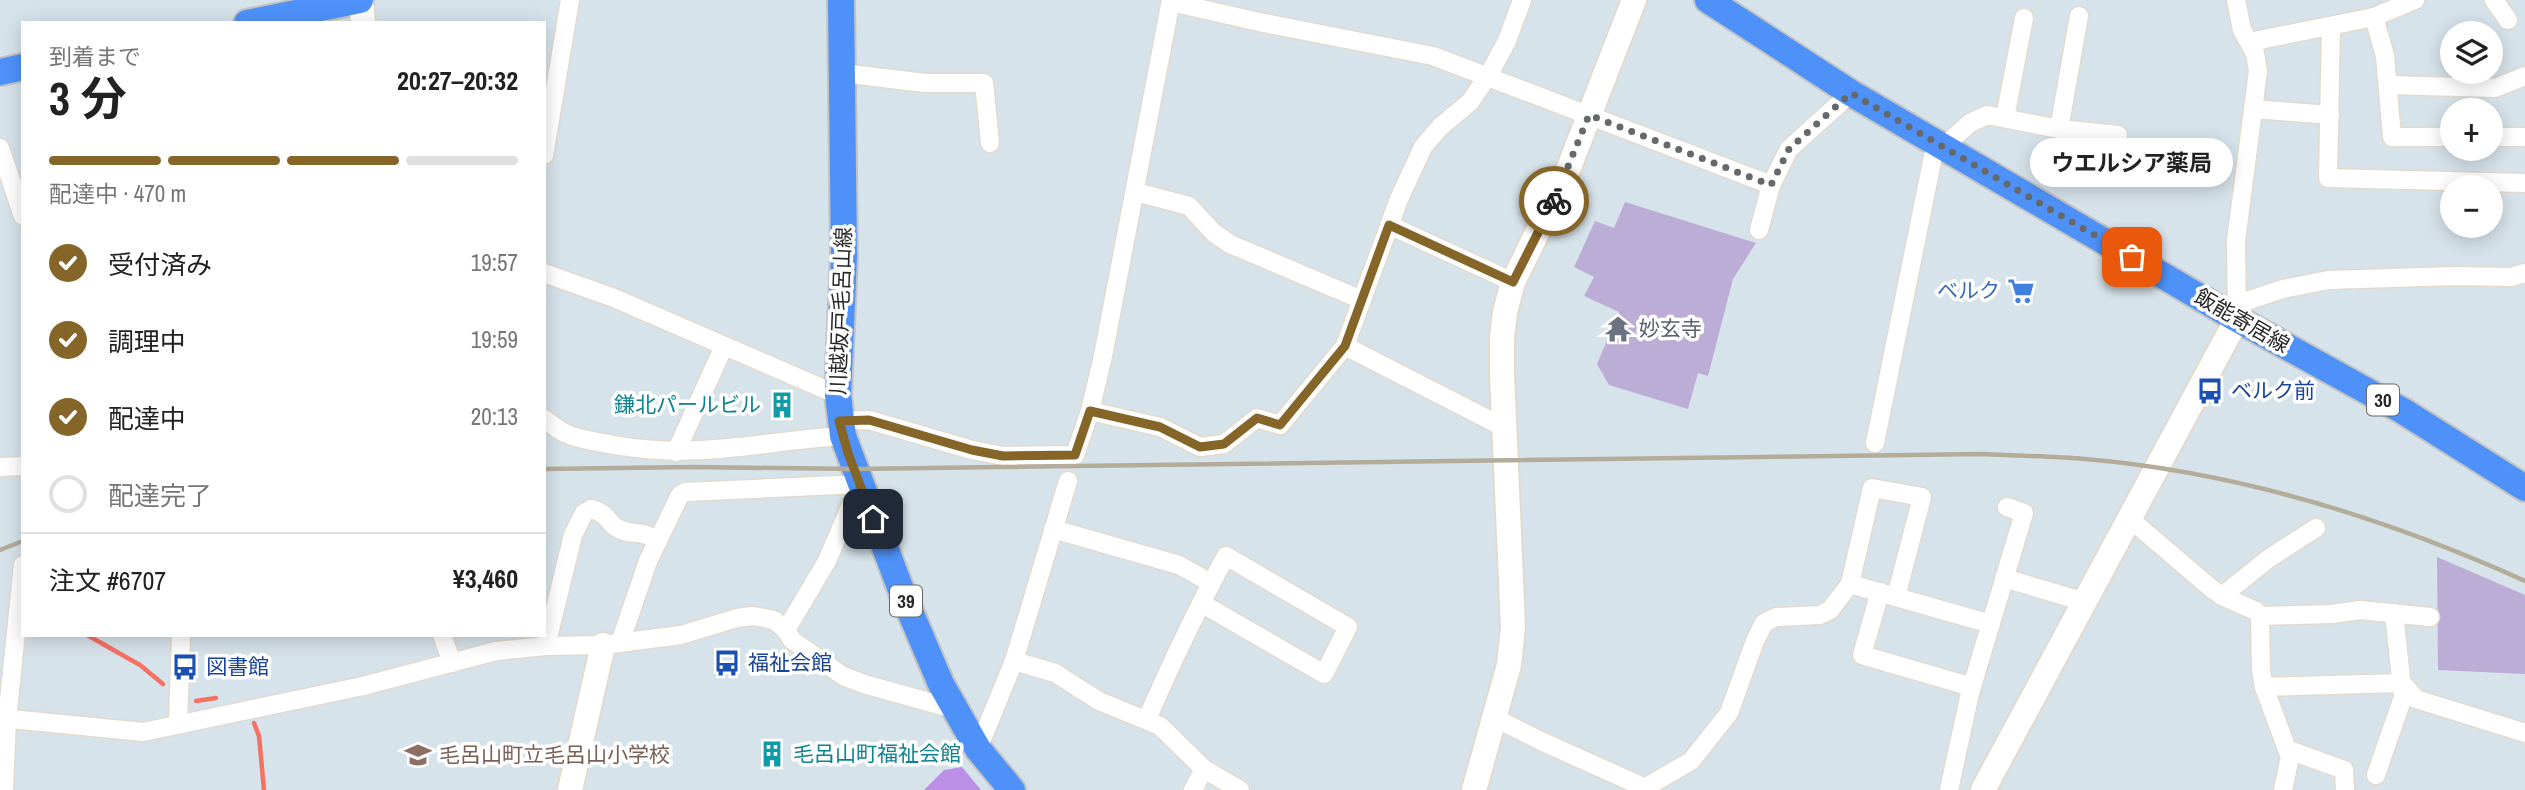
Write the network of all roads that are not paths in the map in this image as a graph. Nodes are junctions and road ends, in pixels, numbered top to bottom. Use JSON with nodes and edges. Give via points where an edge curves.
{"nodes":[{"id":1,"x":360,"y":0,"type":"edge"},
{"id":2,"x":569,"y":0,"type":"edge"},
{"id":3,"x":841,"y":0,"type":"edge"},
{"id":4,"x":1522,"y":0,"type":"edge"},
{"id":5,"x":1634,"y":0,"type":"edge"},
{"id":6,"x":1707,"y":0,"type":"edge"},
{"id":7,"x":2236,"y":0,"type":"edge"},
{"id":8,"x":2416,"y":0,"type":"edge"},
{"id":9,"x":2494,"y":0,"type":"edge"},
{"id":10,"x":1171,"y":1,"type":"edge"},
{"id":11,"x":2079,"y":16,"type":"dead end"},
{"id":12,"x":2374,"y":18,"type":"junction"},
{"id":13,"x":2024,"y":19,"type":"dead end"},
{"id":14,"x":2508,"y":20,"type":"dead end"},
{"id":15,"x":257,"y":21,"type":"edge"},
{"id":16,"x":363,"y":21,"type":"edge"},
{"id":17,"x":2331,"y":27,"type":"junction"},
{"id":18,"x":2249,"y":41,"type":"junction"},
{"id":19,"x":21,"y":67,"type":"edge"},
{"id":20,"x":0,"y":72,"type":"edge"},
{"id":21,"x":842,"y":73,"type":"junction"},
{"id":22,"x":1488,"y":76,"type":"junction"},
{"id":23,"x":2525,"y":76,"type":"edge"},
{"id":24,"x":2389,"y":85,"type":"junction"},
{"id":25,"x":1851,"y":93,"type":"junction"},
{"id":26,"x":2255,"y":109,"type":"junction"},
{"id":27,"x":1589,"y":115,"type":"junction"},
{"id":28,"x":2330,"y":115,"type":"junction"},
{"id":29,"x":2006,"y":118,"type":"junction"},
{"id":30,"x":2059,"y":129,"type":"junction"},
{"id":31,"x":2118,"y":135,"type":"dead end"},
{"id":32,"x":2440,"y":137,"type":"edge"},
{"id":33,"x":2503,"y":137,"type":"edge"},
{"id":34,"x":2525,"y":137,"type":"edge"},
{"id":35,"x":546,"y":143,"type":"edge"},
{"id":36,"x":990,"y":143,"type":"dead end"},
{"id":37,"x":1940,"y":144,"type":"junction"},
{"id":38,"x":0,"y":148,"type":"edge"},
{"id":39,"x":2525,"y":183,"type":"edge"},
{"id":40,"x":1771,"y":185,"type":"junction"},
{"id":41,"x":1136,"y":192,"type":"junction"},
{"id":42,"x":21,"y":210,"type":"edge"},
{"id":43,"x":1389,"y":225,"type":"junction"},
{"id":44,"x":1759,"y":230,"type":"dead end"},
{"id":45,"x":546,"y":274,"type":"edge"},
{"id":46,"x":2525,"y":274,"type":"edge"},
{"id":47,"x":1513,"y":282,"type":"junction"},
{"id":48,"x":1362,"y":300,"type":"junction"},
{"id":49,"x":2237,"y":312,"type":"junction"},
{"id":50,"x":724,"y":346,"type":"junction"},
{"id":51,"x":1345,"y":346,"type":"junction"},
{"id":52,"x":838,"y":395,"type":"junction"},
{"id":53,"x":1090,"y":411,"type":"junction"},
{"id":54,"x":546,"y":420,"type":"edge"},
{"id":55,"x":841,"y":428,"type":"junction"},
{"id":56,"x":1505,"y":428,"type":"junction"},
{"id":57,"x":1875,"y":443,"type":"dead end"},
{"id":58,"x":676,"y":452,"type":"junction"},
{"id":59,"x":21,"y":466,"type":"edge"},
{"id":60,"x":0,"y":467,"type":"edge"},
{"id":61,"x":1068,"y":481,"type":"dead end"},
{"id":62,"x":860,"y":484,"type":"junction"},
{"id":63,"x":2525,"y":488,"type":"edge"},
{"id":64,"x":2007,"y":508,"type":"dead end"},
{"id":65,"x":2130,"y":519,"type":"junction"},
{"id":66,"x":2316,"y":528,"type":"dead end"},
{"id":67,"x":1053,"y":529,"type":"junction"},
{"id":68,"x":657,"y":541,"type":"junction"},
{"id":69,"x":2004,"y":578,"type":"junction"},
{"id":70,"x":21,"y":580,"type":"edge"},
{"id":71,"x":1212,"y":583,"type":"junction"},
{"id":72,"x":1850,"y":583,"type":"junction"},
{"id":73,"x":1888,"y":595,"type":"junction"},
{"id":74,"x":2222,"y":596,"type":"junction"},
{"id":75,"x":2085,"y":602,"type":"junction"},
{"id":76,"x":1200,"y":603,"type":"junction"},
{"id":77,"x":2394,"y":613,"type":"junction"},
{"id":78,"x":2260,"y":617,"type":"junction"},
{"id":79,"x":2430,"y":617,"type":"dead end"},
{"id":80,"x":1991,"y":624,"type":"junction"},
{"id":81,"x":786,"y":630,"type":"junction"},
{"id":82,"x":181,"y":637,"type":"edge"},
{"id":83,"x":443,"y":637,"type":"edge"},
{"id":84,"x":496,"y":643,"type":"edge"},
{"id":85,"x":611,"y":644,"type":"junction"},
{"id":86,"x":546,"y":646,"type":"junction"},
{"id":87,"x":1014,"y":661,"type":"junction"},
{"id":88,"x":452,"y":663,"type":"junction"},
{"id":89,"x":2402,"y":683,"type":"junction"},
{"id":90,"x":1972,"y":687,"type":"junction"},
{"id":91,"x":2264,"y":687,"type":"junction"},
{"id":92,"x":954,"y":709,"type":"junction"},
{"id":93,"x":1495,"y":718,"type":"junction"},
{"id":94,"x":3,"y":719,"type":"edge"},
{"id":95,"x":1147,"y":719,"type":"junction"},
{"id":96,"x":178,"y":723,"type":"junction"},
{"id":97,"x":2525,"y":733,"type":"edge"},
{"id":98,"x":978,"y":749,"type":"junction"},
{"id":99,"x":2289,"y":750,"type":"junction"},
{"id":100,"x":1204,"y":769,"type":"junction"},
{"id":101,"x":2376,"y":775,"type":"dead end"},
{"id":102,"x":1232,"y":788,"type":"edge"},
{"id":103,"x":1648,"y":788,"type":"edge"},
{"id":104,"x":4,"y":790,"type":"edge"},
{"id":105,"x":570,"y":790,"type":"edge"},
{"id":106,"x":1012,"y":790,"type":"edge"},
{"id":107,"x":1193,"y":790,"type":"edge"},
{"id":108,"x":1474,"y":790,"type":"edge"},
{"id":109,"x":1949,"y":790,"type":"edge"},
{"id":110,"x":1983,"y":790,"type":"edge"},
{"id":111,"x":2283,"y":790,"type":"edge"},
{"id":112,"x":2345,"y":790,"type":"edge"}],
"edges":[{"from":1,"to":15,"type":"main road"},
{"from":1,"to":16,"type":"street"},
{"from":2,"to":35,"type":"street"},
{"from":3,"to":21,"type":"main road","name":"川越坂戸毛呂山線","number":"39"},
{"from":4,"to":22,"type":"street"},
{"from":5,"to":27,"type":"street"},
{"from":6,"to":25,"type":"main road","name":"飯能寄居線","number":"30"},
{"from":7,"to":18,"type":"street"},
{"from":8,"to":12,"type":"street"},
{"from":9,"to":14,"type":"street"},
{"from":10,"to":22,"type":"street","via":[[1433,56]]},
{"from":10,"to":41,"type":"street"},
{"from":11,"to":30,"type":"street"},
{"from":12,"to":17,"type":"street"},
{"from":12,"to":24,"type":"street"},
{"from":13,"to":29,"type":"street"},
{"from":17,"to":18,"type":"street"},
{"from":17,"to":28,"type":"street"},
{"from":18,"to":26,"type":"street","via":[[2257,62]]},
{"from":19,"to":20,"type":"main road"},
{"from":21,"to":36,"type":"street","via":[[925,83],[984,83]]},
{"from":21,"to":52,"type":"main road","name":"川越坂戸毛呂山線","number":"39","via":[[844,256]]},
{"from":22,"to":27,"type":"street"},
{"from":22,"to":43,"type":"street","via":[[1470,102],[1423,146]]},
{"from":23,"to":24,"type":"street","via":[[2495,88]]},
{"from":24,"to":32,"type":"street","via":[[2392,137]]},
{"from":25,"to":37,"type":"main road","name":"飯能寄居線","number":"30"},
{"from":25,"to":40,"type":"street","via":[[1789,149]]},
{"from":26,"to":28,"type":"street"},
{"from":26,"to":49,"type":"street","via":[[2236,241]]},
{"from":27,"to":40,"type":"street"},
{"from":27,"to":47,"type":"street","via":[[1551,208]]},
{"from":28,"to":39,"type":"street","via":[[2328,178]]},
{"from":29,"to":30,"type":"street"},
{"from":29,"to":37,"type":"street","via":[[1987,116]]},
{"from":30,"to":31,"type":"street"},
{"from":33,"to":34,"type":"street"},
{"from":37,"to":49,"type":"main road","name":"飯能寄居線","number":"30"},
{"from":37,"to":57,"type":"street"},
{"from":38,"to":42,"type":"street"},
{"from":40,"to":44,"type":"street"},
{"from":41,"to":48,"type":"street","via":[[1189,206],[1230,244]]},
{"from":41,"to":53,"type":"street"},
{"from":43,"to":47,"type":"street"},
{"from":43,"to":48,"type":"street"},
{"from":45,"to":50,"type":"street"},
{"from":46,"to":49,"type":"street","via":[[2511,278],[2328,280],[2283,289]]},
{"from":47,"to":56,"type":"street","via":[[1502,337]]},
{"from":48,"to":51,"type":"street"},
{"from":49,"to":63,"type":"main road","name":"飯能寄居線","number":"30"},
{"from":49,"to":65,"type":"street"},
{"from":50,"to":52,"type":"street"},
{"from":50,"to":58,"type":"street"},
{"from":51,"to":53,"type":"street","via":[[1280,425],[1257,418],[1224,444],[1200,447],[1160,427]]},
{"from":51,"to":56,"type":"street"},
{"from":52,"to":55,"type":"main road","name":"川越坂戸毛呂山線","number":"39"},
{"from":53,"to":55,"type":"street","via":[[1075,455],[1003,456],[869,420]]},
{"from":54,"to":58,"type":"street","via":[[585,439]]},
{"from":55,"to":58,"type":"street","via":[[751,447]]},
{"from":55,"to":62,"type":"main road","name":"川越坂戸毛呂山線","number":"39"},
{"from":56,"to":93,"type":"street","via":[[1513,628]]},
{"from":59,"to":60,"type":"street"},
{"from":61,"to":67,"type":"street"},
{"from":62,"to":68,"type":"street","via":[[685,492]]},
{"from":62,"to":81,"type":"street","via":[[827,561]]},
{"from":62,"to":92,"type":"main road","name":"川越坂戸毛呂山線","number":"39"},
{"from":64,"to":69,"type":"street","via":[[2024,513]]},
{"from":65,"to":74,"type":"street"},
{"from":65,"to":75,"type":"street"},
{"from":66,"to":74,"type":"street"},
{"from":67,"to":71,"type":"street","via":[[1179,565]]},
{"from":67,"to":87,"type":"street"},
{"from":68,"to":85,"type":"street"},
{"from":68,"to":86,"type":"street","via":[[648,534],[618,529],[603,512],[591,509],[584,513],[573,535]]},
{"from":69,"to":75,"type":"street"},
{"from":69,"to":80,"type":"street"},
{"from":70,"to":94,"type":"street"},
{"from":71,"to":76,"type":"street"},
{"from":71,"to":76,"type":"street","via":[[1226,556],[1348,627],[1324,674]]},
{"from":72,"to":73,"type":"street"},
{"from":72,"to":73,"type":"street","via":[[1872,488],[1922,497]]},
{"from":72,"to":103,"type":"street","via":[[1830,610],[1820,615],[1776,617],[1764,624],[1729,713],[1691,761]]},
{"from":73,"to":80,"type":"street"},
{"from":73,"to":90,"type":"street","via":[[1862,655]]},
{"from":74,"to":78,"type":"street"},
{"from":75,"to":110,"type":"street"},
{"from":76,"to":95,"type":"street"},
{"from":77,"to":78,"type":"street","via":[[2360,610]]},
{"from":77,"to":79,"type":"street"},
{"from":77,"to":89,"type":"street"},
{"from":78,"to":91,"type":"street"},
{"from":80,"to":90,"type":"street"},
{"from":81,"to":85,"type":"street","via":[[774,620],[753,616],[681,635]]},
{"from":81,"to":92,"type":"street","via":[[792,640],[844,676]]},
{"from":82,"to":96,"type":"street"},
{"from":83,"to":88,"type":"street"},
{"from":84,"to":86,"type":"street"},
{"from":84,"to":88,"type":"street"},
{"from":85,"to":86,"type":"street"},
{"from":85,"to":105,"type":"street"},
{"from":87,"to":95,"type":"street","via":[[1055,673],[1099,701]]},
{"from":87,"to":98,"type":"street"},
{"from":88,"to":96,"type":"street"},
{"from":89,"to":91,"type":"street"},
{"from":89,"to":97,"type":"street","via":[[2416,699]]},
{"from":89,"to":101,"type":"street","via":[[2403,697]]},
{"from":90,"to":109,"type":"street"},
{"from":91,"to":99,"type":"street"},
{"from":92,"to":98,"type":"main road","name":"川越坂戸毛呂山線","number":"39"},
{"from":93,"to":103,"type":"street"},
{"from":93,"to":108,"type":"street"},
{"from":94,"to":96,"type":"street","via":[[143,732]]},
{"from":94,"to":104,"type":"street"},
{"from":95,"to":100,"type":"street"},
{"from":98,"to":106,"type":"main road","name":"川越坂戸毛呂山線","number":"39"},
{"from":99,"to":111,"type":"street"},
{"from":99,"to":112,"type":"street","via":[[2344,771]]},
{"from":100,"to":102,"type":"street"},
{"from":100,"to":107,"type":"street"}]}
